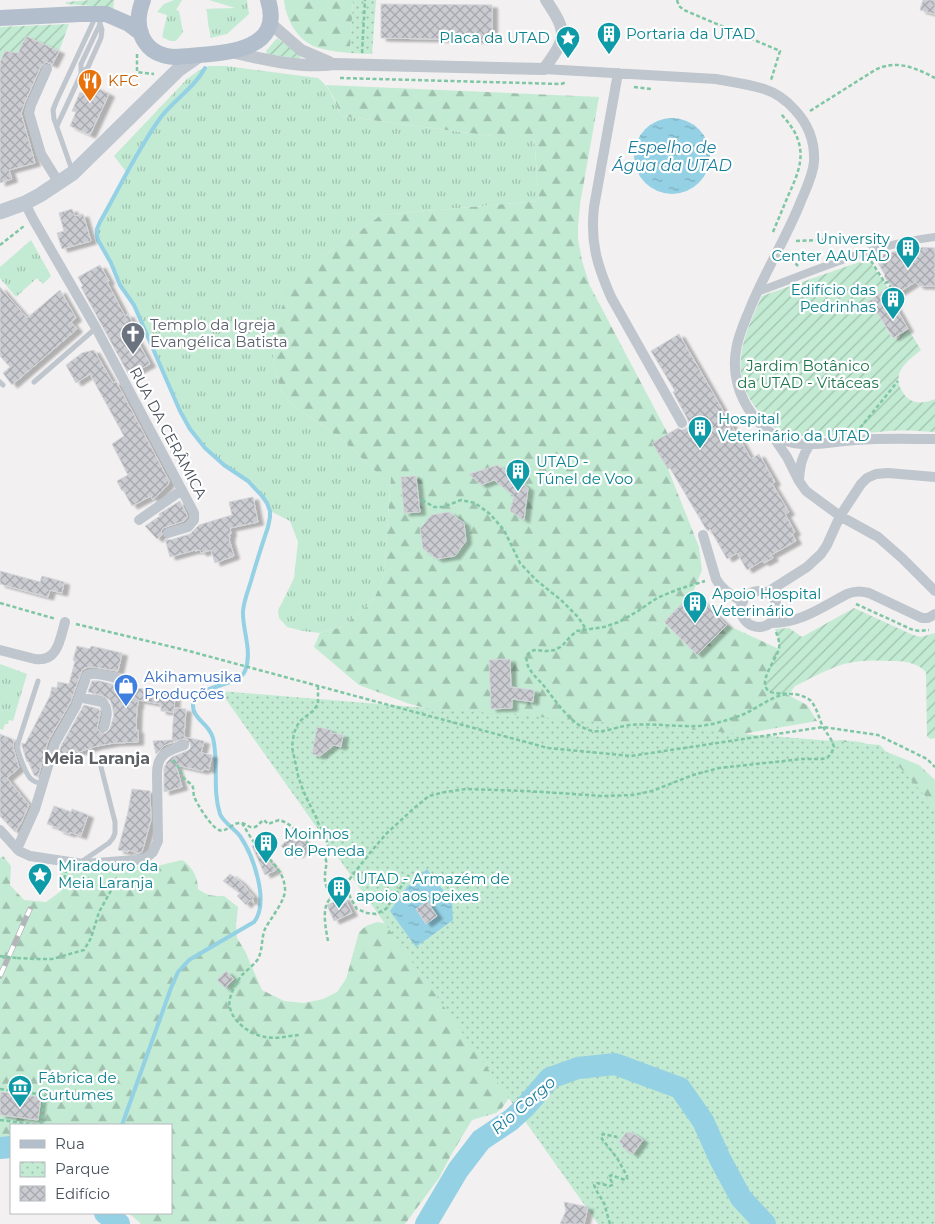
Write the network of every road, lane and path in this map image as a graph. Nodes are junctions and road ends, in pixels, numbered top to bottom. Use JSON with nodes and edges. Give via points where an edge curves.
{"nodes":[{"id":1,"x":143,"y":0,"type":"edge"},
{"id":2,"x":365,"y":0,"type":"edge"},
{"id":3,"x":546,"y":0,"type":"edge"},
{"id":4,"x":677,"y":0,"type":"edge"},
{"id":5,"x":269,"y":1,"type":"edge"},
{"id":6,"x":0,"y":18,"type":"edge"},
{"id":7,"x":99,"y":18,"type":"junction"},
{"id":8,"x":270,"y":23,"type":"junction"},
{"id":9,"x":141,"y":33,"type":"junction"},
{"id":10,"x":362,"y":44,"type":"dead end"},
{"id":11,"x":231,"y":52,"type":"junction"},
{"id":12,"x":199,"y":55,"type":"junction"},
{"id":13,"x":334,"y":64,"type":"junction"},
{"id":14,"x":47,"y":69,"type":"dead end"},
{"id":15,"x":544,"y":69,"type":"junction"},
{"id":16,"x":618,"y":73,"type":"junction"},
{"id":17,"x":935,"y":78,"type":"edge"},
{"id":18,"x":771,"y":80,"type":"dead end"},
{"id":19,"x":807,"y":112,"type":"dead end"},
{"id":20,"x":781,"y":113,"type":"dead end"},
{"id":21,"x":57,"y":126,"type":"junction"},
{"id":22,"x":73,"y":173,"type":"junction"},
{"id":23,"x":59,"y":183,"type":"junction"},
{"id":24,"x":25,"y":202,"type":"junction"},
{"id":25,"x":0,"y":212,"type":"edge"},
{"id":26,"x":33,"y":219,"type":"junction"},
{"id":27,"x":772,"y":234,"type":"dead end"},
{"id":28,"x":935,"y":238,"type":"edge"},
{"id":29,"x":791,"y":242,"type":"dead end"},
{"id":30,"x":0,"y":245,"type":"edge"},
{"id":31,"x":867,"y":246,"type":"dead end"},
{"id":32,"x":871,"y":261,"type":"dead end"},
{"id":33,"x":757,"y":292,"type":"junction"},
{"id":34,"x":896,"y":294,"type":"dead end"},
{"id":35,"x":96,"y":328,"type":"junction"},
{"id":36,"x":898,"y":381,"type":"dead end"},
{"id":37,"x":34,"y":382,"type":"dead end"},
{"id":38,"x":682,"y":423,"type":"dead end"},
{"id":39,"x":860,"y":428,"type":"dead end"},
{"id":40,"x":769,"y":431,"type":"junction"},
{"id":41,"x":935,"y":439,"type":"edge"},
{"id":42,"x":810,"y":444,"type":"junction"},
{"id":43,"x":935,"y":477,"type":"edge"},
{"id":44,"x":799,"y":481,"type":"junction"},
{"id":45,"x":182,"y":490,"type":"junction"},
{"id":46,"x":422,"y":500,"type":"dead end"},
{"id":47,"x":840,"y":516,"type":"junction"},
{"id":48,"x":139,"y":520,"type":"dead end"},
{"id":49,"x":168,"y":533,"type":"dead end"},
{"id":50,"x":703,"y":535,"type":"dead end"},
{"id":51,"x":716,"y":579,"type":"junction"},
{"id":52,"x":935,"y":591,"type":"edge"},
{"id":53,"x":766,"y":593,"type":"junction"},
{"id":54,"x":743,"y":602,"type":"junction"},
{"id":55,"x":0,"y":603,"type":"edge"},
{"id":56,"x":852,"y":604,"type":"dead end"},
{"id":57,"x":935,"y":614,"type":"edge"},
{"id":58,"x":65,"y":622,"type":"junction"},
{"id":59,"x":770,"y":623,"type":"junction"},
{"id":60,"x":933,"y":628,"type":"dead end"},
{"id":61,"x":586,"y":630,"type":"junction"},
{"id":62,"x":0,"y":650,"type":"edge"},
{"id":63,"x":116,"y":678,"type":"dead end"},
{"id":64,"x":38,"y":681,"type":"dead end"},
{"id":65,"x":318,"y":686,"type":"junction"},
{"id":66,"x":789,"y":695,"type":"junction"},
{"id":67,"x":79,"y":697,"type":"junction"},
{"id":68,"x":823,"y":727,"type":"junction"},
{"id":69,"x":104,"y":728,"type":"dead end"},
{"id":70,"x":184,"y":744,"type":"dead end"},
{"id":71,"x":163,"y":754,"type":"junction"},
{"id":72,"x":101,"y":767,"type":"dead end"},
{"id":73,"x":935,"y":767,"type":"edge"},
{"id":74,"x":43,"y":784,"type":"junction"},
{"id":75,"x":242,"y":823,"type":"junction"},
{"id":76,"x":0,"y":830,"type":"edge"},
{"id":77,"x":21,"y":852,"type":"junction"},
{"id":78,"x":325,"y":858,"type":"junction"},
{"id":79,"x":68,"y":862,"type":"junction"},
{"id":80,"x":79,"y":864,"type":"junction"},
{"id":81,"x":409,"y":875,"type":"dead end"},
{"id":82,"x":348,"y":889,"type":"junction"},
{"id":83,"x":331,"y":898,"type":"junction"},
{"id":84,"x":328,"y":941,"type":"dead end"},
{"id":85,"x":0,"y":956,"type":"edge"},
{"id":86,"x":299,"y":1035,"type":"dead end"},
{"id":87,"x":0,"y":1089,"type":"edge"},
{"id":88,"x":0,"y":1120,"type":"edge"},
{"id":89,"x":32,"y":1124,"type":"edge"},
{"id":90,"x":40,"y":1124,"type":"edge"},
{"id":91,"x":617,"y":1137,"type":"dead end"},
{"id":92,"x":610,"y":1224,"type":"edge"}],
"edges":[{"from":1,"to":9,"type":"main road","via":[[138,25]]},
{"from":2,"to":10,"type":"path"},
{"from":3,"to":15,"type":"street","via":[[559,21],[562,36],[558,50]]},
{"from":4,"to":18,"type":"path","via":[[684,10],[780,51]]},
{"from":5,"to":8,"type":"main road"},
{"from":6,"to":7,"type":"main road"},
{"from":7,"to":9,"type":"main road","via":[[114,17]]},
{"from":7,"to":21,"type":"lane","via":[[55,105]]},
{"from":7,"to":21,"type":"lane","via":[[100,40]]},
{"from":8,"to":11,"type":"main road","via":[[256,42]]},
{"from":8,"to":13,"type":"street","via":[[301,50]]},
{"from":9,"to":12,"type":"main road","via":[[149,47],[164,56]]},
{"from":11,"to":12,"type":"main road"},
{"from":11,"to":13,"type":"street","via":[[296,64]]},
{"from":12,"to":22,"type":"main road","via":[[179,69]]},
{"from":13,"to":15,"type":"street"},
{"from":14,"to":23,"type":"street","via":[[30,113],[41,154]]},
{"from":15,"to":16,"type":"street"},
{"from":16,"to":33,"type":"street","via":[[716,80],[764,88],[778,94],[802,118],[813,148],[810,180]]},
{"from":16,"to":38,"type":"street","via":[[594,207],[593,245],[611,296]]},
{"from":17,"to":19,"type":"path","via":[[910,66],[885,65]]},
{"from":20,"to":27,"type":"path","via":[[798,138],[800,160],[798,174]]},
{"from":21,"to":22,"type":"lane"},
{"from":22,"to":23,"type":"main road"},
{"from":23,"to":24,"type":"main road"},
{"from":24,"to":25,"type":"main road"},
{"from":24,"to":26,"type":"street","name":"RUA DA CERÂMICA"},
{"from":26,"to":30,"type":"path"},
{"from":26,"to":35,"type":"street","name":"RUA DA CERÂMICA"},
{"from":28,"to":33,"type":"street","via":[[870,252]]},
{"from":29,"to":31,"type":"path","via":[[861,238]]},
{"from":32,"to":34,"type":"path"},
{"from":33,"to":40,"type":"street","via":[[738,340],[735,370],[746,404]]},
{"from":35,"to":37,"type":"lane"},
{"from":35,"to":45,"type":"street","name":"RUA DA CERÂMICA"},
{"from":36,"to":39,"type":"path"},
{"from":40,"to":42,"type":"street","via":[[789,442]]},
{"from":40,"to":44,"type":"street"},
{"from":41,"to":42,"type":"street"},
{"from":42,"to":44,"type":"street","via":[[801,459]]},
{"from":43,"to":47,"type":"street","via":[[888,473],[871,476],[861,484]]},
{"from":44,"to":47,"type":"street","via":[[810,494]]},
{"from":45,"to":48,"type":"street"},
{"from":45,"to":49,"type":"street","name":"RUA DA CERÂMICA","via":[[194,512],[194,520],[188,527]]},
{"from":46,"to":61,"type":"path","via":[[434,507],[443,507],[461,500],[475,503],[490,514],[504,530],[520,562],[578,617]]},
{"from":47,"to":52,"type":"street","via":[[878,537]]},
{"from":47,"to":53,"type":"street","via":[[827,545],[815,561]]},
{"from":50,"to":51,"type":"street"},
{"from":51,"to":54,"type":"street","via":[[723,589]]},
{"from":51,"to":61,"type":"path","via":[[692,584],[657,598],[619,622]]},
{"from":53,"to":54,"type":"street","via":[[751,593]]},
{"from":53,"to":59,"type":"street","via":[[776,608]]},
{"from":54,"to":59,"type":"street","via":[[742,614],[748,624],[759,627]]},
{"from":55,"to":58,"type":"path"},
{"from":56,"to":60,"type":"path","via":[[913,630]]},
{"from":57,"to":59,"type":"street","via":[[922,618],[869,593],[854,591],[798,619]]},
{"from":58,"to":62,"type":"street","via":[[50,657],[35,660]]},
{"from":58,"to":65,"type":"path"},
{"from":59,"to":66,"type":"path","via":[[780,646],[768,670],[766,687],[772,693]]},
{"from":61,"to":66,"type":"path","via":[[577,632],[554,650],[534,650],[526,658],[529,669],[571,719],[585,729],[603,732],[629,725],[701,726],[745,714],[771,699]]},
{"from":63,"to":67,"type":"street","via":[[88,674]]},
{"from":64,"to":74,"type":"lane","via":[[17,746],[29,776]]},
{"from":65,"to":68,"type":"path","via":[[548,748],[630,756]]},
{"from":65,"to":78,"type":"path","via":[[318,704],[300,721],[292,747],[301,785],[325,834],[329,850]]},
{"from":66,"to":68,"type":"path","via":[[810,700]]},
{"from":67,"to":69,"type":"street","via":[[104,704],[107,712]]},
{"from":67,"to":74,"type":"street","via":[[55,743]]},
{"from":68,"to":73,"type":"path","via":[[878,735],[928,759]]},
{"from":68,"to":82,"type":"path","via":[[834,747],[828,758],[719,768],[633,795],[466,789],[429,796],[381,841],[349,880]]},
{"from":70,"to":71,"type":"street"},
{"from":71,"to":75,"type":"path","via":[[176,763],[193,788],[197,805],[216,829]]},
{"from":71,"to":80,"type":"street","via":[[157,770],[158,844],[153,852],[139,860]]},
{"from":72,"to":80,"type":"lane","via":[[115,833],[109,843]]},
{"from":74,"to":77,"type":"street"},
{"from":75,"to":78,"type":"path","via":[[250,828],[264,820],[268,824],[283,821]]},
{"from":75,"to":86,"type":"path","via":[[279,869],[285,892],[264,932],[261,952],[231,994],[230,1009],[236,1021],[258,1035],[276,1038]]},
{"from":76,"to":77,"type":"street"},
{"from":77,"to":79,"type":"street"},
{"from":78,"to":83,"type":"path","via":[[325,884]]},
{"from":79,"to":80,"type":"street"},
{"from":79,"to":85,"type":"path","bridge":true,"via":[[64,880],[113,887],[84,950],[41,959]]},
{"from":81,"to":82,"type":"path","via":[[386,909],[376,914],[357,909]]},
{"from":82,"to":83,"type":"path"},
{"from":83,"to":84,"type":"path","via":[[324,920]]},
{"from":87,"to":90,"type":"path","via":[[45,1095]]},
{"from":88,"to":89,"type":"path"},
{"from":91,"to":92,"type":"path","via":[[601,1136],[627,1179],[611,1175],[612,1185],[594,1185],[605,1205]]}]}
